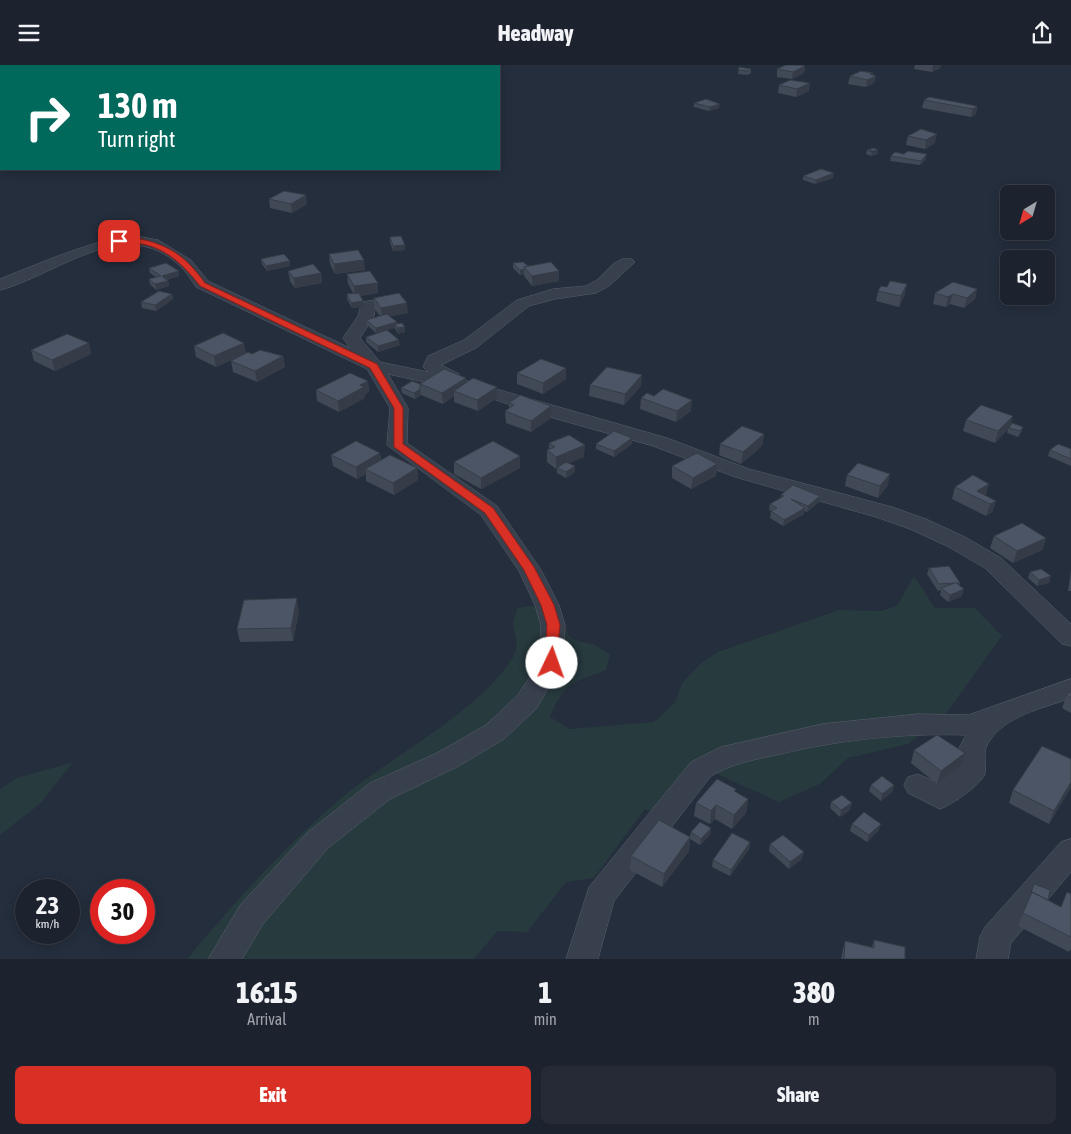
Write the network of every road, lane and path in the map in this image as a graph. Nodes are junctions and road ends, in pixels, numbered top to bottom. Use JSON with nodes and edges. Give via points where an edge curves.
{"nodes":[{"id":1,"x":627,"y":263,"type":"dead end"},
{"id":2,"x":0,"y":285,"type":"edge"},
{"id":3,"x":388,"y":303,"type":"edge"},
{"id":4,"x":374,"y":366,"type":"junction"},
{"id":5,"x":460,"y":382,"type":"junction"},
{"id":6,"x":1071,"y":638,"type":"edge"},
{"id":7,"x":1071,"y":687,"type":"edge"},
{"id":8,"x":1005,"y":712,"type":"junction"},
{"id":9,"x":918,"y":785,"type":"dead end"},
{"id":10,"x":1071,"y":851,"type":"edge"},
{"id":11,"x":224,"y":959,"type":"edge"},
{"id":12,"x":582,"y":959,"type":"edge"},
{"id":13,"x":992,"y":959,"type":"edge"}],
"edges":[{"from":1,"to":5,"type":"street","via":[[590,290],[523,303],[470,344],[434,361],[432,367]]},
{"from":2,"to":4,"type":"street","via":[[108,243],[131,239],[153,243],[186,263],[202,285]]},
{"from":3,"to":4,"type":"street","via":[[368,305],[366,316],[351,338]]},
{"from":4,"to":5,"type":"street"},
{"from":4,"to":11,"type":"street","via":[[398,408],[397,445],[489,511],[530,570],[553,625],[552,663],[527,702],[495,732],[446,761],[380,791],[318,840],[252,914]]},
{"from":5,"to":6,"type":"street","via":[[539,409],[673,446],[742,473],[918,524],[993,563]]},
{"from":7,"to":8,"type":"street"},
{"from":8,"to":9,"type":"street","via":[[980,733],[970,753],[971,773],[952,789],[940,798]]},
{"from":8,"to":12,"type":"street","via":[[969,725],[918,724],[822,734],[721,757],[701,769],[600,896]]},
{"from":10,"to":13,"type":"street","via":[[996,937]]}]}
